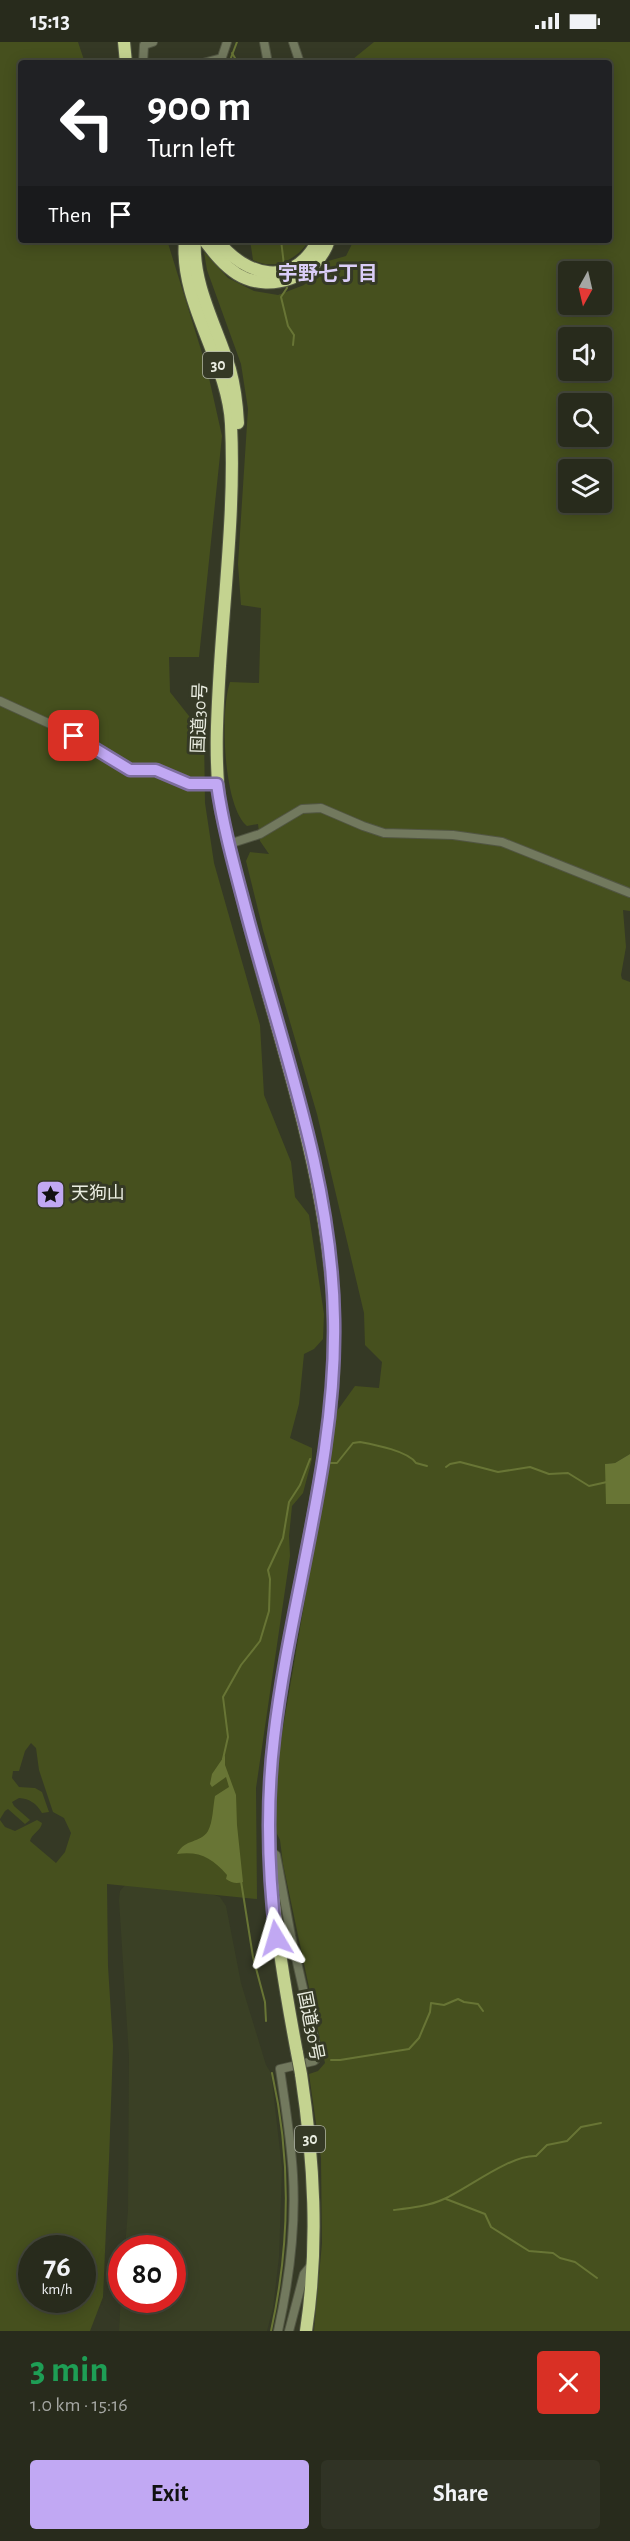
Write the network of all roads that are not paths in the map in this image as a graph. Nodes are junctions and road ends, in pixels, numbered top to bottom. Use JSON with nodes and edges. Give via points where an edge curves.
{"nodes":[{"id":1,"x":124,"y":42,"type":"edge"},
{"id":2,"x":153,"y":42,"type":"edge"},
{"id":3,"x":227,"y":42,"type":"edge"},
{"id":4,"x":264,"y":42,"type":"edge"},
{"id":5,"x":293,"y":42,"type":"edge"},
{"id":6,"x":126,"y":60,"type":"edge"},
{"id":7,"x":143,"y":60,"type":"edge"},
{"id":8,"x":221,"y":60,"type":"edge"},
{"id":9,"x":267,"y":60,"type":"edge"},
{"id":10,"x":299,"y":60,"type":"edge"},
{"id":11,"x":192,"y":243,"type":"edge"},
{"id":12,"x":193,"y":243,"type":"edge"},
{"id":13,"x":220,"y":243,"type":"edge"},
{"id":14,"x":316,"y":243,"type":"edge"},
{"id":15,"x":328,"y":243,"type":"edge"},
{"id":16,"x":293,"y":272,"type":"junction"},
{"id":17,"x":257,"y":276,"type":"junction"},
{"id":18,"x":0,"y":701,"type":"edge"},
{"id":19,"x":217,"y":784,"type":"junction"},
{"id":20,"x":229,"y":844,"type":"junction"},
{"id":21,"x":630,"y":893,"type":"edge"},
{"id":22,"x":268,"y":1850,"type":"junction"},
{"id":23,"x":313,"y":2264,"type":"junction"},
{"id":24,"x":278,"y":2331,"type":"edge"},
{"id":25,"x":289,"y":2331,"type":"edge"},
{"id":26,"x":306,"y":2331,"type":"edge"}],
"edges":[{"from":1,"to":6,"type":"highway"},
{"from":2,"to":7,"type":"street","via":[[144,45]]},
{"from":3,"to":8,"type":"street"},
{"from":4,"to":9,"type":"street"},
{"from":5,"to":10,"type":"street"},
{"from":11,"to":19,"type":"highway","name":"国道30号","number":"30","via":[[205,300],[237,402],[216,730]]},
{"from":12,"to":17,"type":"highway","name":"国道30号","number":"30","via":[[246,279]]},
{"from":13,"to":17,"type":"highway"},
{"from":14,"to":16,"type":"highway"},
{"from":15,"to":16,"type":"highway","name":"国道30号","number":"30","via":[[314,265]]},
{"from":16,"to":17,"type":"highway","name":"国道30号","number":"30"},
{"from":18,"to":19,"type":"street","via":[[59,728],[130,770],[156,770],[189,784]]},
{"from":19,"to":20,"type":"highway","name":"国道30号","number":"30"},
{"from":20,"to":21,"type":"street","via":[[260,834],[302,808],[321,808],[384,833],[453,835],[502,842]]},
{"from":20,"to":22,"type":"highway","name":"国道30号","number":"30","via":[[313,1160],[329,1244],[334,1318],[332,1400],[274,1736]]},
{"from":22,"to":23,"type":"highway","name":"国道30号","number":"30","bridge":true,"via":[[278,1954],[310,2134]]},
{"from":22,"to":24,"type":"street","via":[[276,1855],[317,2050],[314,2061],[280,2069],[294,2178],[287,2276]]},
{"from":23,"to":25,"type":"street","via":[[304,2274]]},
{"from":23,"to":26,"type":"highway","name":"国道30号","number":"30"}]}
